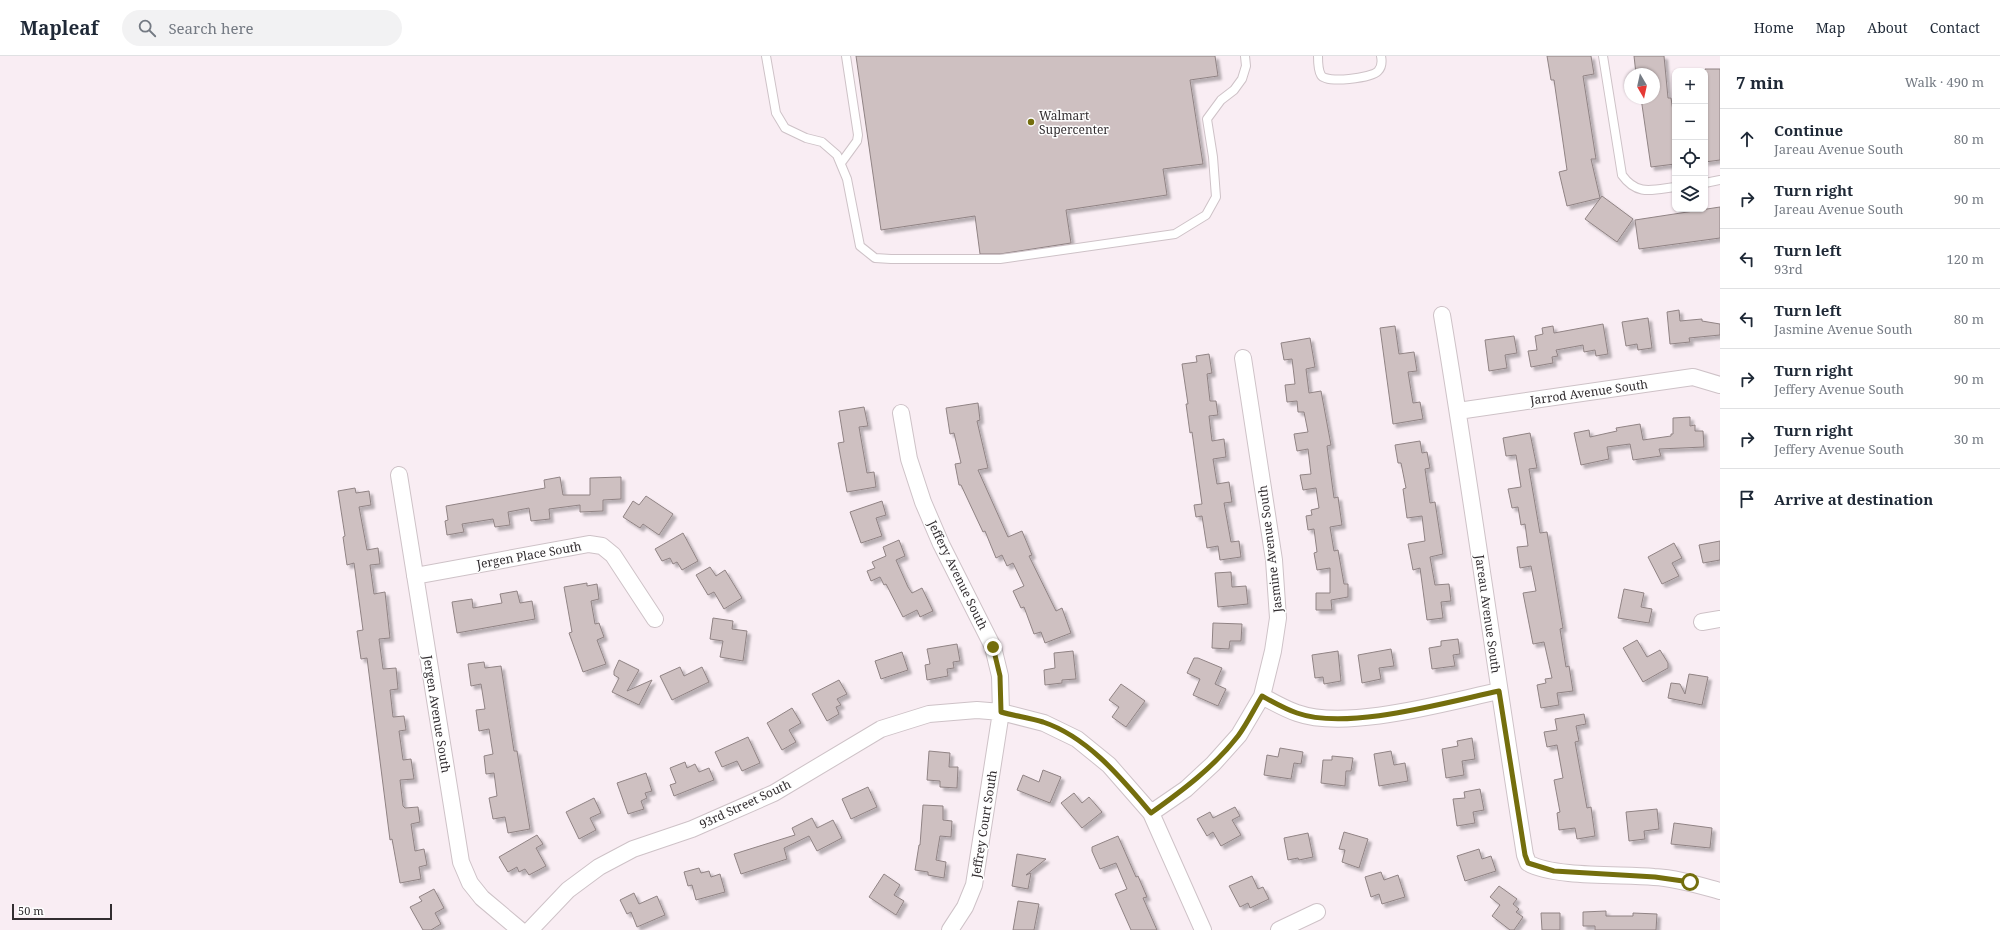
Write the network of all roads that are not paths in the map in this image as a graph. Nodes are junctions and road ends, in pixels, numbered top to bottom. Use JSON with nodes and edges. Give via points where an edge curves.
{"nodes":[{"id":1,"x":766,"y":56,"type":"edge"},
{"id":2,"x":846,"y":56,"type":"edge"},
{"id":3,"x":1244,"y":56,"type":"edge"},
{"id":4,"x":1318,"y":56,"type":"edge"},
{"id":5,"x":1381,"y":56,"type":"edge"},
{"id":6,"x":1603,"y":56,"type":"edge"},
{"id":7,"x":841,"y":163,"type":"junction"},
{"id":8,"x":1720,"y":180,"type":"edge"},
{"id":9,"x":1708,"y":182,"type":"edge"},
{"id":10,"x":1672,"y":187,"type":"edge"},
{"id":11,"x":1442,"y":314,"type":"dead end"},
{"id":12,"x":1243,"y":358,"type":"dead end"},
{"id":13,"x":1720,"y":385,"type":"edge"},
{"id":14,"x":1458,"y":411,"type":"junction"},
{"id":15,"x":901,"y":413,"type":"dead end"},
{"id":16,"x":399,"y":475,"type":"dead end"},
{"id":17,"x":415,"y":576,"type":"junction"},
{"id":18,"x":655,"y":619,"type":"dead end"},
{"id":19,"x":1720,"y":619,"type":"edge"},
{"id":20,"x":1702,"y":622,"type":"dead end"},
{"id":21,"x":1499,"y":691,"type":"junction"},
{"id":22,"x":1262,"y":696,"type":"junction"},
{"id":23,"x":1001,"y":712,"type":"junction"},
{"id":24,"x":1151,"y":813,"type":"junction"},
{"id":25,"x":1720,"y":891,"type":"edge"},
{"id":26,"x":1317,"y":912,"type":"dead end"},
{"id":27,"x":520,"y":930,"type":"edge"},
{"id":28,"x":530,"y":930,"type":"edge"},
{"id":29,"x":950,"y":930,"type":"edge"},
{"id":30,"x":1203,"y":930,"type":"edge"},
{"id":31,"x":1279,"y":930,"type":"edge"}],
"edges":[{"from":1,"to":7,"type":"lane","via":[[776,113],[785,128],[822,142],[837,155]]},
{"from":2,"to":7,"type":"lane","via":[[858,135],[857,141]]},
{"from":3,"to":7,"type":"lane","via":[[1246,66],[1242,79],[1207,119],[1216,197],[1206,215],[1175,234],[1000,259],[875,258],[860,246],[847,179]]},
{"from":4,"to":5,"type":"lane","via":[[1320,74],[1325,79],[1333,80],[1370,75],[1378,71],[1382,63]]},
{"from":6,"to":10,"type":"lane","via":[[1622,175],[1629,185],[1643,191]]},
{"from":8,"to":9,"type":"lane"},
{"from":11,"to":14,"type":"street","name":"Jareau Avenue South"},
{"from":12,"to":22,"type":"street","name":"Jasmine Avenue South","via":[[1274,560],[1278,618],[1272,659]]},
{"from":13,"to":14,"type":"street","name":"Jarrod Avenue South","via":[[1693,378]]},
{"from":14,"to":21,"type":"street","name":"Jareau Avenue South"},
{"from":15,"to":23,"type":"street","name":"Jeffery Avenue South","via":[[909,459],[924,502],[941,544],[993,647],[1000,676]]},
{"from":16,"to":17,"type":"street","name":"Jergen Avenue South"},
{"from":17,"to":18,"type":"street","name":"Jergen Place South","via":[[589,544],[602,546],[613,555]]},
{"from":17,"to":27,"type":"street","name":"Jergen Avenue South","via":[[461,862],[470,883],[482,898]]},
{"from":19,"to":20,"type":"street"},
{"from":21,"to":22,"type":"street","via":[[1356,718],[1329,719],[1298,713]]},
{"from":21,"to":25,"type":"street","name":"Jareau Avenue South","via":[[1528,863],[1554,871],[1655,877],[1690,882]]},
{"from":22,"to":24,"type":"street","name":"Jasmine Avenue South","via":[[1239,735],[1213,764],[1186,788]]},
{"from":23,"to":24,"type":"street","via":[[1044,723],[1077,739],[1109,764]]},
{"from":23,"to":28,"type":"street","name":"93rd Street South","via":[[977,710],[929,714],[881,729],[774,793],[692,829],[633,849],[599,867],[568,890]]},
{"from":23,"to":29,"type":"street","name":"Jeffrey Court South","via":[[974,885],[965,907]]},
{"from":24,"to":30,"type":"street"},
{"from":26,"to":31,"type":"street"}]}
